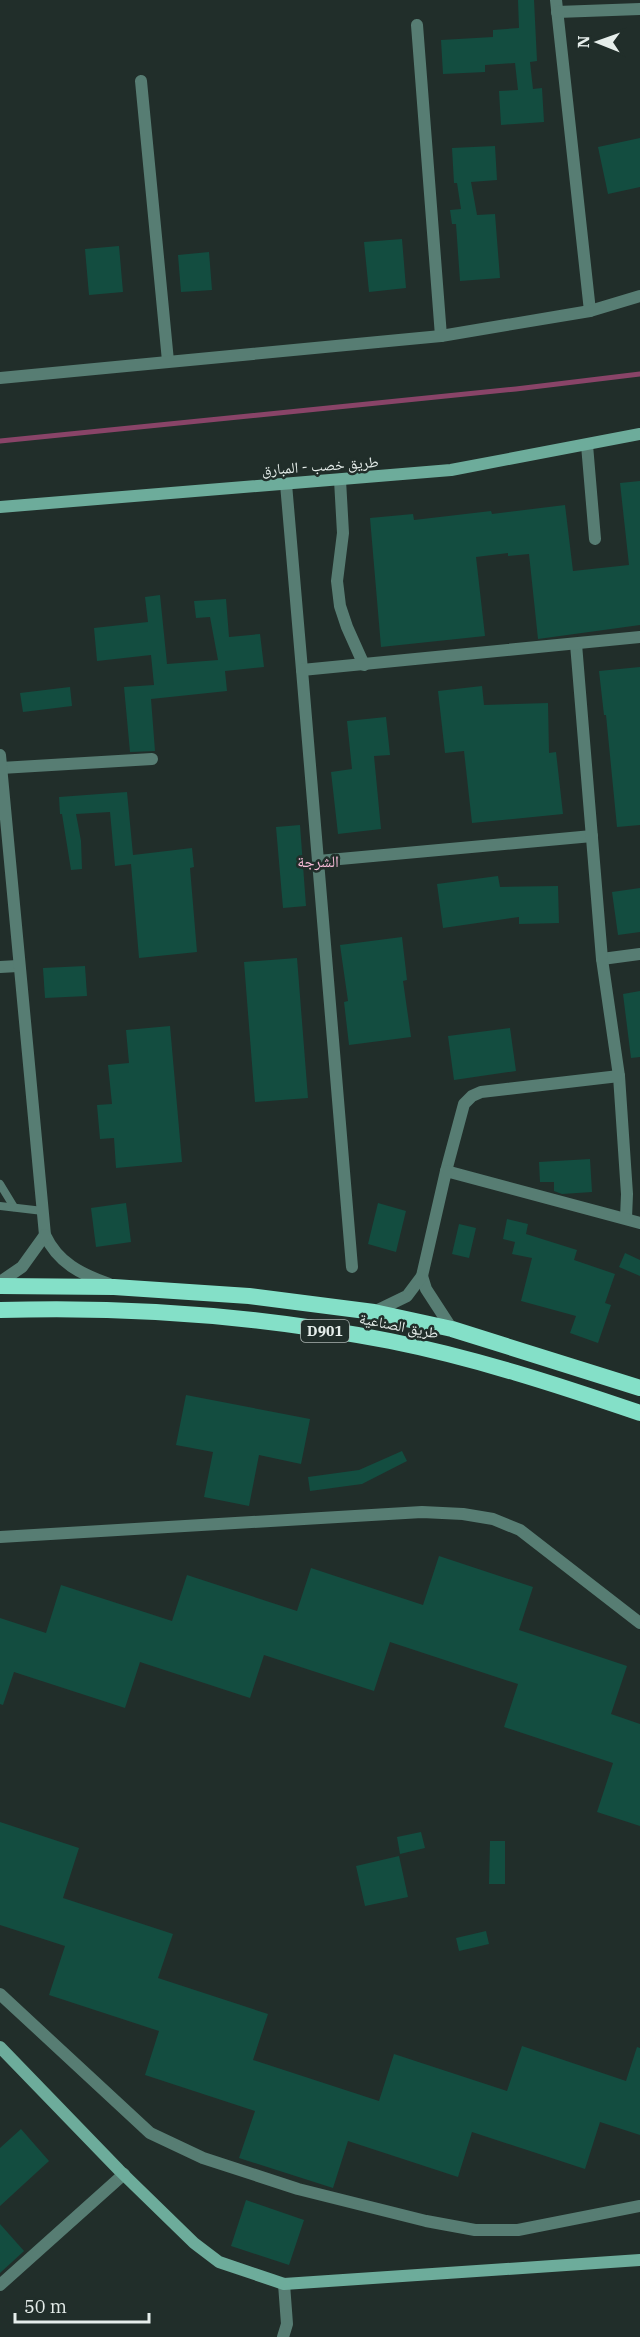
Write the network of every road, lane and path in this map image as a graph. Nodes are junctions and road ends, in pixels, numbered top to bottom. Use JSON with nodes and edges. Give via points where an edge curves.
{"nodes":[{"id":1,"x":557,"y":6,"type":"edge"},
{"id":2,"x":640,"y":9,"type":"edge"},
{"id":3,"x":417,"y":25,"type":"dead end"},
{"id":4,"x":141,"y":81,"type":"dead end"},
{"id":5,"x":640,"y":296,"type":"edge"},
{"id":6,"x":590,"y":311,"type":"junction"},
{"id":7,"x":441,"y":336,"type":"junction"},
{"id":8,"x":168,"y":361,"type":"junction"},
{"id":9,"x":0,"y":378,"type":"edge"},
{"id":10,"x":640,"y":434,"type":"edge"},
{"id":11,"x":587,"y":445,"type":"junction"},
{"id":12,"x":340,"y":480,"type":"junction"},
{"id":13,"x":286,"y":484,"type":"junction"},
{"id":14,"x":0,"y":507,"type":"edge"},
{"id":15,"x":595,"y":539,"type":"dead end"},
{"id":16,"x":640,"y":637,"type":"edge"},
{"id":17,"x":576,"y":644,"type":"junction"},
{"id":18,"x":364,"y":665,"type":"junction"},
{"id":19,"x":302,"y":670,"type":"junction"},
{"id":20,"x":152,"y":759,"type":"dead end"},
{"id":21,"x":0,"y":761,"type":"edge"},
{"id":22,"x":592,"y":836,"type":"junction"},
{"id":23,"x":318,"y":861,"type":"junction"},
{"id":24,"x":640,"y":954,"type":"edge"},
{"id":25,"x":602,"y":959,"type":"junction"},
{"id":26,"x":18,"y":966,"type":"junction"},
{"id":27,"x":0,"y":967,"type":"edge"},
{"id":28,"x":619,"y":1076,"type":"junction"},
{"id":29,"x":446,"y":1171,"type":"junction"},
{"id":30,"x":1,"y":1186,"type":"edge"},
{"id":31,"x":0,"y":1206,"type":"edge"},
{"id":32,"x":14,"y":1207,"type":"junction"},
{"id":33,"x":43,"y":1210,"type":"junction"},
{"id":34,"x":626,"y":1218,"type":"junction"},
{"id":35,"x":640,"y":1223,"type":"edge"},
{"id":36,"x":45,"y":1235,"type":"junction"},
{"id":37,"x":352,"y":1267,"type":"dead end"},
{"id":38,"x":422,"y":1276,"type":"junction"},
{"id":39,"x":0,"y":1282,"type":"edge"},
{"id":40,"x":0,"y":1286,"type":"edge"},
{"id":41,"x":114,"y":1287,"type":"junction"},
{"id":42,"x":0,"y":1310,"type":"edge"},
{"id":43,"x":374,"y":1312,"type":"junction"},
{"id":44,"x":452,"y":1329,"type":"junction"},
{"id":45,"x":640,"y":1388,"type":"edge"},
{"id":46,"x":640,"y":1413,"type":"edge"},
{"id":47,"x":0,"y":1537,"type":"edge"},
{"id":48,"x":640,"y":1623,"type":"edge"},
{"id":49,"x":0,"y":1994,"type":"edge"},
{"id":50,"x":0,"y":2047,"type":"edge"},
{"id":51,"x":124,"y":2174,"type":"junction"},
{"id":52,"x":640,"y":2206,"type":"edge"},
{"id":53,"x":640,"y":2260,"type":"edge"},
{"id":54,"x":284,"y":2284,"type":"junction"},
{"id":55,"x":0,"y":2285,"type":"edge"},
{"id":56,"x":283,"y":2337,"type":"edge"}],
"edges":[{"from":1,"to":2,"type":"street"},
{"from":1,"to":6,"type":"street"},
{"from":3,"to":7,"type":"street"},
{"from":4,"to":8,"type":"street"},
{"from":5,"to":6,"type":"street"},
{"from":6,"to":7,"type":"street"},
{"from":7,"to":8,"type":"street"},
{"from":8,"to":9,"type":"street"},
{"from":10,"to":11,"type":"main road","name":"طريق خصب - المبارق"},
{"from":11,"to":12,"type":"main road","name":"طريق خصب - المبارق","via":[[451,470]]},
{"from":11,"to":15,"type":"street"},
{"from":12,"to":13,"type":"main road","name":"طريق خصب - المبارق"},
{"from":12,"to":18,"type":"street","via":[[340,606]]},
{"from":13,"to":14,"type":"main road","name":"طريق خصب - المبارق"},
{"from":13,"to":19,"type":"street"},
{"from":16,"to":17,"type":"street"},
{"from":17,"to":18,"type":"street"},
{"from":17,"to":22,"type":"street"},
{"from":18,"to":19,"type":"street"},
{"from":19,"to":23,"type":"street"},
{"from":20,"to":21,"type":"street"},
{"from":21,"to":26,"type":"street"},
{"from":22,"to":23,"type":"street"},
{"from":22,"to":25,"type":"street"},
{"from":23,"to":37,"type":"street"},
{"from":24,"to":25,"type":"street"},
{"from":25,"to":28,"type":"street"},
{"from":26,"to":27,"type":"street"},
{"from":26,"to":33,"type":"street"},
{"from":28,"to":29,"type":"street","via":[[472,1096],[464,1104]]},
{"from":28,"to":34,"type":"street"},
{"from":29,"to":34,"type":"street"},
{"from":29,"to":38,"type":"street"},
{"from":30,"to":32,"type":"lane"},
{"from":31,"to":32,"type":"lane"},
{"from":32,"to":33,"type":"lane"},
{"from":33,"to":36,"type":"street"},
{"from":34,"to":35,"type":"street"},
{"from":36,"to":39,"type":"street","via":[[22,1267]]},
{"from":36,"to":41,"type":"street","via":[[62,1260]]},
{"from":38,"to":43,"type":"street","via":[[407,1296]]},
{"from":38,"to":44,"type":"street"},
{"from":40,"to":41,"type":"highway","name":"طريق الصناعية","number":"D901"},
{"from":41,"to":43,"type":"highway","name":"طريق الصناعية","number":"D901","via":[[249,1296]]},
{"from":42,"to":46,"type":"highway","name":"طريق الصناعية","number":"D901","via":[[124,1310],[248,1318],[390,1341],[518,1372]]},
{"from":43,"to":44,"type":"highway","name":"طريق الصناعية","number":"D901"},
{"from":44,"to":45,"type":"highway","name":"طريق الصناعية","number":"D901"},
{"from":47,"to":48,"type":"street","via":[[422,1512],[463,1514],[493,1519],[520,1530]]},
{"from":49,"to":52,"type":"street","via":[[150,2133],[203,2158],[298,2190],[475,2230],[518,2230]]},
{"from":50,"to":51,"type":"main road"},
{"from":51,"to":54,"type":"main road","via":[[194,2243],[219,2262]]},
{"from":51,"to":55,"type":"street"},
{"from":53,"to":54,"type":"main road"},
{"from":54,"to":56,"type":"street","via":[[287,2324]]}]}
